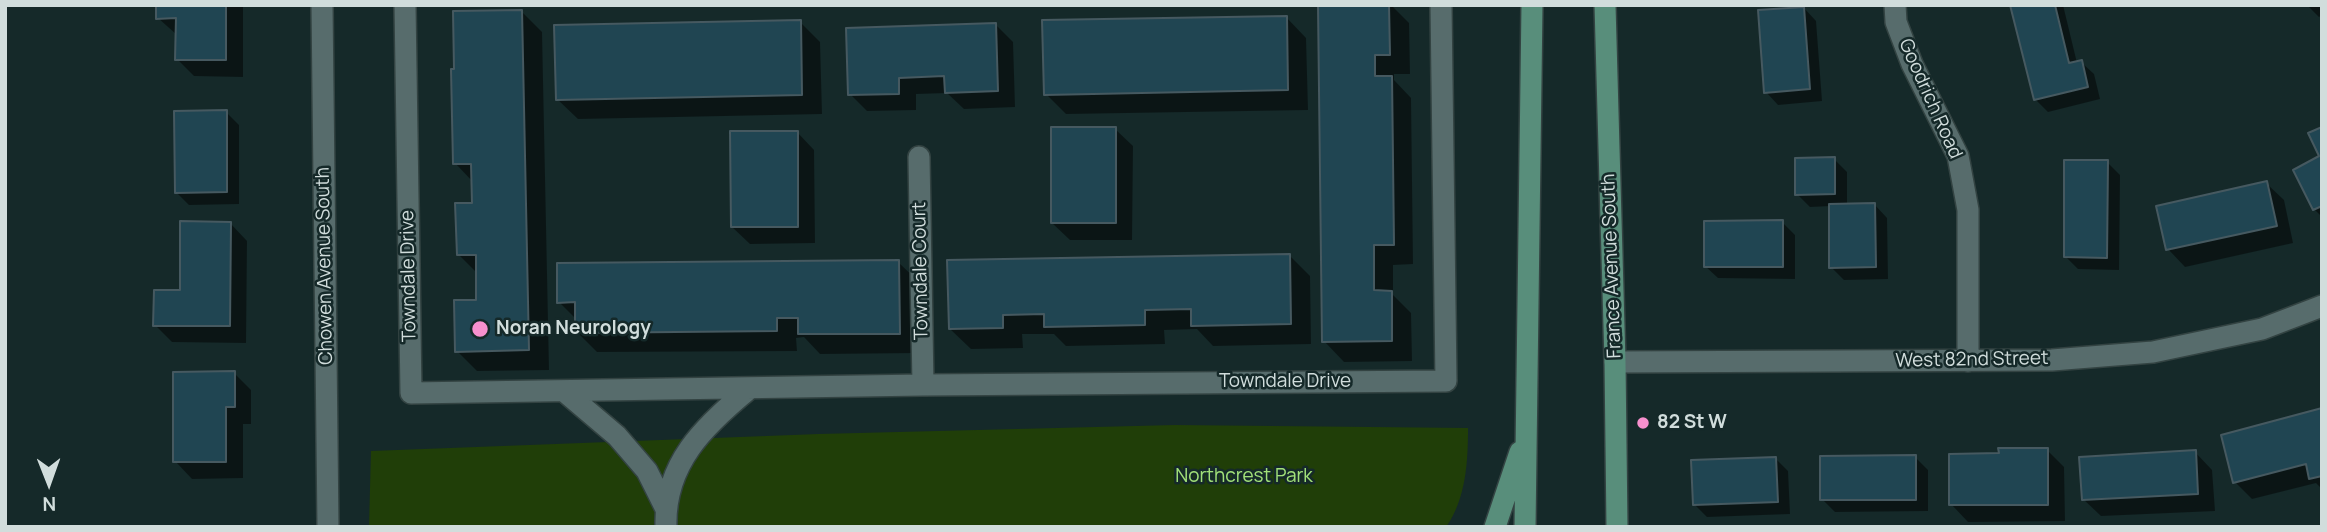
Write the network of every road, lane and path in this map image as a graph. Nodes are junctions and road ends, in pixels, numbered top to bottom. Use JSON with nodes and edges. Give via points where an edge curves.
{"nodes":[{"id":1,"x":322,"y":5,"type":"edge"},
{"id":2,"x":405,"y":5,"type":"edge"},
{"id":3,"x":1441,"y":5,"type":"edge"},
{"id":4,"x":1532,"y":5,"type":"edge"},
{"id":5,"x":1605,"y":5,"type":"edge"},
{"id":6,"x":1895,"y":5,"type":"edge"},
{"id":7,"x":919,"y":157,"type":"dead end"},
{"id":8,"x":2322,"y":306,"type":"edge"},
{"id":9,"x":1968,"y":361,"type":"junction"},
{"id":10,"x":1615,"y":362,"type":"junction"},
{"id":11,"x":923,"y":385,"type":"junction"},
{"id":12,"x":749,"y":388,"type":"junction"},
{"id":13,"x":564,"y":391,"type":"junction"},
{"id":14,"x":1526,"y":433,"type":"junction"},
{"id":15,"x":1616,"y":485,"type":"junction"},
{"id":16,"x":666,"y":518,"type":"edge"},
{"id":17,"x":328,"y":527,"type":"edge"},
{"id":18,"x":1494,"y":527,"type":"edge"},
{"id":19,"x":1525,"y":527,"type":"edge"},
{"id":20,"x":1616,"y":527,"type":"edge"},
{"id":21,"x":1628,"y":527,"type":"edge"}],
"edges":[{"from":1,"to":17,"type":"street","name":"Chowen Avenue South"},
{"from":2,"to":13,"type":"street","name":"Towndale Drive","via":[[411,393]]},
{"from":3,"to":11,"type":"street","name":"Towndale Drive","via":[[1446,381]]},
{"from":4,"to":14,"type":"main road"},
{"from":5,"to":10,"type":"main road","name":"France Avenue South"},
{"from":6,"to":9,"type":"street","name":"Goodrich Road","via":[[1896,22],[1912,64],[1958,156],[1968,210]]},
{"from":7,"to":11,"type":"street","name":"Towndale Court"},
{"from":8,"to":9,"type":"street","name":"West 82nd Street","via":[[2262,329],[2153,352]]},
{"from":9,"to":10,"type":"street","name":"West 82nd Street"},
{"from":10,"to":15,"type":"main road","name":"France Avenue South"},
{"from":11,"to":12,"type":"street","name":"Towndale Drive"},
{"from":12,"to":13,"type":"street","name":"Towndale Drive"},
{"from":12,"to":16,"type":"street","via":[[698,435],[677,468]]},
{"from":13,"to":16,"type":"street","via":[[617,436],[647,471]]},
{"from":14,"to":18,"type":"main road"},
{"from":14,"to":19,"type":"main road"},
{"from":15,"to":20,"type":"main road","name":"France Avenue South"},
{"from":15,"to":21,"type":"main road"}]}
